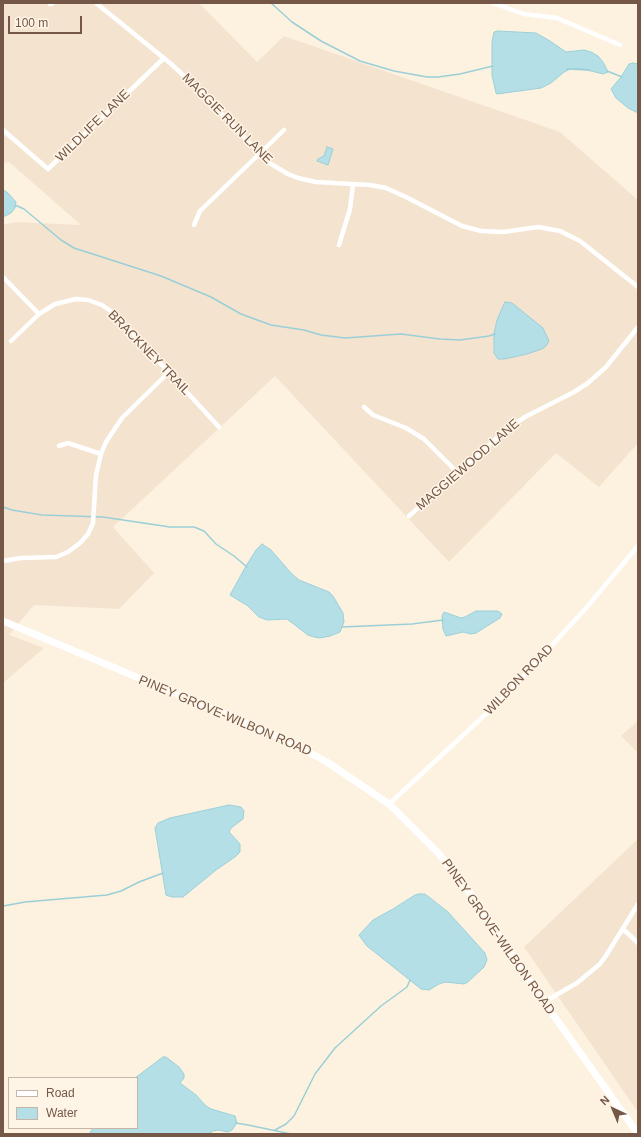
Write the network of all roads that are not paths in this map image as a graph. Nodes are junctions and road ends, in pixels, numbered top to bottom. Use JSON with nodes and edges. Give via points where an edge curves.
{"nodes":[{"id":1,"x":96,"y":3,"type":"edge"},
{"id":2,"x":493,"y":3,"type":"edge"},
{"id":3,"x":620,"y":45,"type":"dead end"},
{"id":4,"x":164,"y":58,"type":"junction"},
{"id":5,"x":3,"y":130,"type":"edge"},
{"id":6,"x":284,"y":130,"type":"dead end"},
{"id":7,"x":260,"y":153,"type":"junction"},
{"id":8,"x":353,"y":184,"type":"junction"},
{"id":9,"x":194,"y":225,"type":"dead end"},
{"id":10,"x":339,"y":245,"type":"dead end"},
{"id":11,"x":3,"y":277,"type":"edge"},
{"id":12,"x":638,"y":287,"type":"edge"},
{"id":13,"x":39,"y":314,"type":"junction"},
{"id":14,"x":638,"y":327,"type":"edge"},
{"id":15,"x":11,"y":341,"type":"dead end"},
{"id":16,"x":169,"y":372,"type":"junction"},
{"id":17,"x":364,"y":407,"type":"dead end"},
{"id":18,"x":219,"y":427,"type":"dead end"},
{"id":19,"x":59,"y":446,"type":"dead end"},
{"id":20,"x":101,"y":454,"type":"junction"},
{"id":21,"x":458,"y":473,"type":"junction"},
{"id":22,"x":409,"y":516,"type":"dead end"},
{"id":23,"x":638,"y":546,"type":"edge"},
{"id":24,"x":3,"y":561,"type":"edge"},
{"id":25,"x":3,"y":622,"type":"edge"},
{"id":26,"x":389,"y":804,"type":"junction"},
{"id":27,"x":638,"y":904,"type":"edge"},
{"id":28,"x":623,"y":929,"type":"junction"},
{"id":29,"x":638,"y":942,"type":"edge"},
{"id":30,"x":544,"y":1002,"type":"junction"},
{"id":31,"x":638,"y":1134,"type":"edge"}],
"edges":[{"from":1,"to":4,"type":"street","name":"MAGGIE RUN LANE"},
{"from":2,"to":3,"type":"street","via":[[524,14],[557,18]]},
{"from":4,"to":5,"type":"street","name":"WILDLIFE LANE","via":[[48,169]]},
{"from":4,"to":7,"type":"street","name":"MAGGIE RUN LANE"},
{"from":6,"to":7,"type":"street"},
{"from":7,"to":8,"type":"street","name":"MAGGIE RUN LANE","via":[[279,168],[298,178],[316,182]]},
{"from":7,"to":9,"type":"street","via":[[200,211]]},
{"from":8,"to":10,"type":"street","via":[[350,209]]},
{"from":8,"to":12,"type":"street","name":"MAGGIE RUN LANE","via":[[394,191],[462,226],[481,231],[503,232],[538,227],[560,231],[580,241]]},
{"from":11,"to":13,"type":"street"},
{"from":13,"to":15,"type":"street","name":"BRACKNEY TRAIL"},
{"from":13,"to":16,"type":"street","name":"BRACKNEY TRAIL","via":[[67,300],[88,300],[102,305],[115,314]]},
{"from":14,"to":21,"type":"street","name":"MAGGIEWOOD LANE","via":[[606,367],[588,384],[516,422]]},
{"from":16,"to":18,"type":"street","name":"BRACKNEY TRAIL"},
{"from":16,"to":20,"type":"street","via":[[122,418]]},
{"from":17,"to":21,"type":"street","via":[[373,415],[406,428],[424,439]]},
{"from":19,"to":20,"type":"street","via":[[68,443]]},
{"from":20,"to":24,"type":"street","via":[[93,523],[80,543],[56,557]]},
{"from":21,"to":22,"type":"street","name":"MAGGIEWOOD LANE"},
{"from":23,"to":26,"type":"street","name":"WILBON ROAD","via":[[587,607],[519,681]]},
{"from":25,"to":26,"type":"street","name":"PINEY GROVE-WILBON ROAD","via":[[282,738],[327,762]]},
{"from":26,"to":30,"type":"street","name":"PINEY GROVE-WILBON ROAD","via":[[444,859]]},
{"from":27,"to":28,"type":"street"},
{"from":28,"to":29,"type":"street"},
{"from":28,"to":30,"type":"street","via":[[600,964],[577,983]]},
{"from":30,"to":31,"type":"street","name":"PINEY GROVE-WILBON ROAD"}]}
